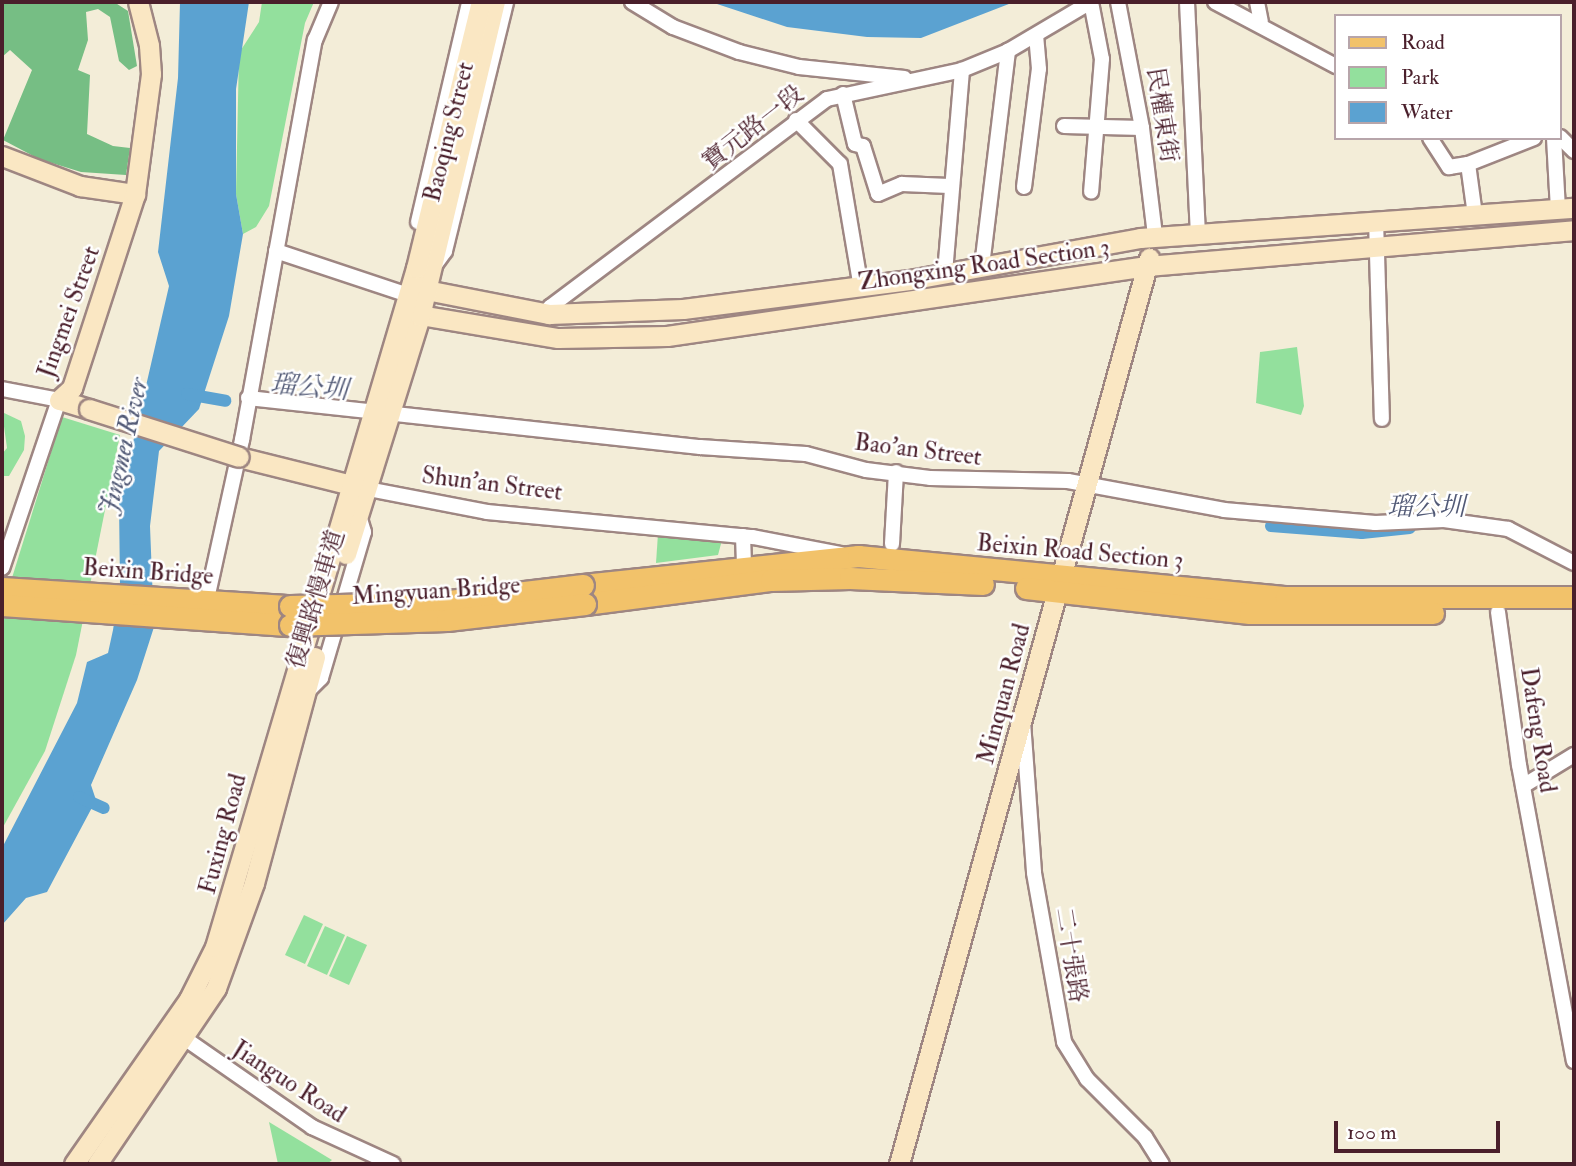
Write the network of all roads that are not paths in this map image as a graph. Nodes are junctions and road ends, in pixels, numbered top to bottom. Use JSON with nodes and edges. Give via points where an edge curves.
{"nodes":[{"id":1,"x":138,"y":2,"type":"edge"},
{"id":2,"x":331,"y":2,"type":"edge"},
{"id":3,"x":469,"y":2,"type":"edge"},
{"id":4,"x":481,"y":2,"type":"edge"},
{"id":5,"x":495,"y":2,"type":"edge"},
{"id":6,"x":506,"y":2,"type":"edge"},
{"id":7,"x":632,"y":2,"type":"edge"},
{"id":8,"x":1091,"y":2,"type":"edge"},
{"id":9,"x":1118,"y":2,"type":"edge"},
{"id":10,"x":1187,"y":2,"type":"edge"},
{"id":11,"x":1215,"y":2,"type":"edge"},
{"id":12,"x":1257,"y":2,"type":"edge"},
{"id":13,"x":1261,"y":23,"type":"junction"},
{"id":14,"x":1037,"y":36,"type":"junction"},
{"id":15,"x":1008,"y":51,"type":"junction"},
{"id":16,"x":1334,"y":66,"type":"edge"},
{"id":17,"x":962,"y":70,"type":"junction"},
{"id":18,"x":918,"y":80,"type":"junction"},
{"id":19,"x":843,"y":94,"type":"junction"},
{"id":20,"x":796,"y":120,"type":"junction"},
{"id":21,"x":1064,"y":126,"type":"dead end"},
{"id":22,"x":1096,"y":127,"type":"junction"},
{"id":23,"x":1142,"y":128,"type":"junction"},
{"id":24,"x":1562,"y":138,"type":"edge"},
{"id":25,"x":1431,"y":140,"type":"edge"},
{"id":26,"x":1529,"y":140,"type":"edge"},
{"id":27,"x":1555,"y":140,"type":"edge"},
{"id":28,"x":1574,"y":151,"type":"edge"},
{"id":29,"x":2,"y":156,"type":"edge"},
{"id":30,"x":1468,"y":164,"type":"junction"},
{"id":31,"x":950,"y":186,"type":"junction"},
{"id":32,"x":1024,"y":187,"type":"dead end"},
{"id":33,"x":1091,"y":192,"type":"dead end"},
{"id":34,"x":135,"y":194,"type":"junction"},
{"id":35,"x":440,"y":202,"type":"junction"},
{"id":36,"x":1566,"y":209,"type":"edge"},
{"id":37,"x":1475,"y":215,"type":"junction"},
{"id":38,"x":1376,"y":220,"type":"junction"},
{"id":39,"x":1574,"y":230,"type":"edge"},
{"id":40,"x":1198,"y":233,"type":"junction"},
{"id":41,"x":1155,"y":236,"type":"junction"},
{"id":42,"x":1377,"y":246,"type":"junction"},
{"id":43,"x":276,"y":251,"type":"junction"},
{"id":44,"x":982,"y":266,"type":"junction"},
{"id":45,"x":1147,"y":266,"type":"junction"},
{"id":46,"x":945,"y":273,"type":"junction"},
{"id":47,"x":862,"y":288,"type":"junction"},
{"id":48,"x":417,"y":291,"type":"junction"},
{"id":49,"x":662,"y":310,"type":"junction"},
{"id":50,"x":548,"y":314,"type":"junction"},
{"id":51,"x":584,"y":338,"type":"junction"},
{"id":52,"x":2,"y":389,"type":"edge"},
{"id":53,"x":248,"y":398,"type":"junction"},
{"id":54,"x":60,"y":400,"type":"junction"},
{"id":55,"x":383,"y":412,"type":"junction"},
{"id":56,"x":1382,"y":419,"type":"dead end"},
{"id":57,"x":896,"y":472,"type":"junction"},
{"id":58,"x":1087,"y":484,"type":"junction"},
{"id":59,"x":360,"y":487,"type":"junction"},
{"id":60,"x":743,"y":536,"type":"junction"},
{"id":61,"x":891,"y":544,"type":"dead end"},
{"id":62,"x":848,"y":556,"type":"junction"},
{"id":63,"x":1574,"y":563,"type":"edge"},
{"id":64,"x":744,"y":565,"type":"junction"},
{"id":65,"x":2,"y":568,"type":"edge"},
{"id":66,"x":771,"y":580,"type":"junction"},
{"id":67,"x":1059,"y":585,"type":"junction"},
{"id":68,"x":2,"y":588,"type":"edge"},
{"id":69,"x":209,"y":590,"type":"dead end"},
{"id":70,"x":584,"y":595,"type":"junction"},
{"id":71,"x":1574,"y":597,"type":"edge"},
{"id":72,"x":2,"y":605,"type":"edge"},
{"id":73,"x":1574,"y":611,"type":"edge"},
{"id":74,"x":1498,"y":612,"type":"junction"},
{"id":75,"x":290,"y":616,"type":"junction"},
{"id":76,"x":301,"y":685,"type":"junction"},
{"id":77,"x":1022,"y":718,"type":"junction"},
{"id":78,"x":1574,"y":755,"type":"edge"},
{"id":79,"x":1523,"y":786,"type":"junction"},
{"id":80,"x":167,"y":1026,"type":"junction"},
{"id":81,"x":185,"y":1039,"type":"junction"},
{"id":82,"x":1574,"y":1061,"type":"edge"},
{"id":83,"x":74,"y":1164,"type":"edge"},
{"id":84,"x":97,"y":1164,"type":"edge"},
{"id":85,"x":393,"y":1164,"type":"edge"},
{"id":86,"x":900,"y":1164,"type":"edge"},
{"id":87,"x":1162,"y":1164,"type":"edge"}],
"edges":[{"from":1,"to":34,"type":"street","name":"Jingmei Street","via":[[151,74]]},
{"from":2,"to":43,"type":"street","via":[[315,40]]},
{"from":3,"to":48,"type":"street","name":"Baoqing Street","via":[[411,249]]},
{"from":4,"to":35,"type":"street"},
{"from":5,"to":35,"type":"street"},
{"from":6,"to":48,"type":"street","name":"Baoqing Street","via":[[445,251]]},
{"from":7,"to":18,"type":"street","via":[[673,27],[739,52],[799,67]]},
{"from":8,"to":14,"type":"street","name":"寶元路一段"},
{"from":8,"to":22,"type":"street","via":[[1102,59]]},
{"from":9,"to":23,"type":"street","name":"民權東街"},
{"from":10,"to":40,"type":"street"},
{"from":11,"to":13,"type":"street"},
{"from":12,"to":13,"type":"street"},
{"from":13,"to":16,"type":"street"},
{"from":14,"to":15,"type":"street","name":"寶元路一段"},
{"from":14,"to":32,"type":"street","via":[[1040,69]]},
{"from":15,"to":17,"type":"street","name":"寶元路一段"},
{"from":15,"to":44,"type":"street"},
{"from":17,"to":18,"type":"street","name":"寶元路一段"},
{"from":17,"to":31,"type":"street"},
{"from":18,"to":19,"type":"street","name":"寶元路一段"},
{"from":19,"to":20,"type":"street","name":"寶元路一段"},
{"from":19,"to":31,"type":"street","via":[[855,144],[863,146],[878,194],[902,184]]},
{"from":20,"to":47,"type":"street","via":[[840,164]]},
{"from":20,"to":50,"type":"street","name":"寶元路一段","via":[[676,216],[550,307]]},
{"from":21,"to":22,"type":"street"},
{"from":22,"to":23,"type":"street"},
{"from":22,"to":33,"type":"street"},
{"from":23,"to":41,"type":"street","name":"民權東街"},
{"from":24,"to":28,"type":"street"},
{"from":25,"to":30,"type":"street","via":[[1449,167]]},
{"from":26,"to":30,"type":"street"},
{"from":27,"to":36,"type":"street"},
{"from":29,"to":34,"type":"street","via":[[80,186]]},
{"from":30,"to":37,"type":"street"},
{"from":31,"to":46,"type":"street"},
{"from":34,"to":54,"type":"street","name":"Jingmei Street","via":[[72,388]]},
{"from":35,"to":48,"type":"street","name":"Baoqing Street"},
{"from":36,"to":37,"type":"street","name":"Zhongxing Road Section 3"},
{"from":37,"to":38,"type":"street","name":"Zhongxing Road Section 3"},
{"from":38,"to":40,"type":"street","name":"Zhongxing Road Section 3"},
{"from":38,"to":42,"type":"street"},
{"from":39,"to":42,"type":"street","name":"Zhongxing Road Section 3"},
{"from":40,"to":41,"type":"street","name":"Zhongxing Road Section 3"},
{"from":41,"to":44,"type":"street","name":"Zhongxing Road Section 3"},
{"from":41,"to":45,"type":"street","name":"Minquan Road"},
{"from":42,"to":45,"type":"street","name":"Zhongxing Road Section 3"},
{"from":42,"to":56,"type":"street"},
{"from":43,"to":48,"type":"street"},
{"from":43,"to":53,"type":"street"},
{"from":44,"to":46,"type":"street","name":"Zhongxing Road Section 3"},
{"from":45,"to":51,"type":"street","name":"Zhongxing Road Section 3","via":[[702,331]]},
{"from":45,"to":58,"type":"street","name":"Minquan Road"},
{"from":46,"to":47,"type":"street","name":"Zhongxing Road Section 3"},
{"from":47,"to":49,"type":"street","name":"Zhongxing Road Section 3"},
{"from":48,"to":50,"type":"street","name":"Zhongxing Road Section 3"},
{"from":48,"to":51,"type":"street","name":"Zhongxing Road Section 3","via":[[518,333]]},
{"from":48,"to":55,"type":"street","name":"Baoqing Street"},
{"from":49,"to":50,"type":"street","name":"Zhongxing Road Section 3"},
{"from":49,"to":51,"type":"street","via":[[650,318],[585,321]]},
{"from":52,"to":54,"type":"street"},
{"from":53,"to":55,"type":"street","name":"Bao'an Street"},
{"from":53,"to":69,"type":"street"},
{"from":54,"to":59,"type":"street","name":"Shun’an Street","bridge":true,"via":[[239,457]]},
{"from":54,"to":65,"type":"street"},
{"from":55,"to":57,"type":"street","name":"Bao'an Street","via":[[700,447],[807,454],[866,470]]},
{"from":55,"to":59,"type":"street","name":"Baoqing Street"},
{"from":57,"to":58,"type":"street","name":"Bao'an Street","via":[[930,478]]},
{"from":57,"to":61,"type":"street"},
{"from":58,"to":63,"type":"street","name":"Bao'an Street","via":[[1224,510],[1375,523],[1444,520],[1508,529]]},
{"from":58,"to":67,"type":"street","name":"Minquan Road"},
{"from":59,"to":60,"type":"street","name":"Shun’an Street","via":[[487,512]]},
{"from":59,"to":76,"type":"street","name":"Fuxing Road"},
{"from":60,"to":62,"type":"street","name":"Shun’an Street"},
{"from":60,"to":64,"type":"street"},
{"from":62,"to":64,"type":"main road","name":"Beixin Road Section 3"},
{"from":62,"to":67,"type":"main road","name":"Beixin Road Section 3"},
{"from":64,"to":66,"type":"street","via":[[769,570]]},
{"from":64,"to":70,"type":"main road","name":"Beixin Road Section 3"},
{"from":66,"to":67,"type":"main road","name":"Beixin Road Section 3"},
{"from":66,"to":70,"type":"main road","name":"Beixin Road Section 3"},
{"from":67,"to":71,"type":"main road","name":"Beixin Road Section 3","via":[[1286,597]]},
{"from":67,"to":74,"type":"main road","name":"Beixin Road Section 3","via":[[1250,612]]},
{"from":67,"to":77,"type":"street","name":"Minquan Road"},
{"from":68,"to":75,"type":"main road","name":"Beixin Bridge"},
{"from":70,"to":75,"type":"main road","name":"Mingyuan Bridge","bridge":true},
{"from":72,"to":75,"type":"main road","name":"Beixin Bridge"},
{"from":73,"to":74,"type":"main road","name":"Beixin Road Section 3"},
{"from":74,"to":79,"type":"street","name":"Dafeng Road"},
{"from":76,"to":80,"type":"street","name":"Fuxing Road","via":[[215,947],[188,999]]},
{"from":76,"to":81,"type":"street","name":"Fuxing Road","via":[[238,933],[216,988]]},
{"from":77,"to":86,"type":"street","name":"Minquan Road"},
{"from":77,"to":87,"type":"street","name":"二十張路","via":[[1034,873],[1064,1042],[1087,1079],[1145,1137]]},
{"from":78,"to":79,"type":"street"},
{"from":79,"to":82,"type":"street","name":"Dafeng Road"},
{"from":80,"to":81,"type":"street","name":"Jianguo Road"},
{"from":80,"to":83,"type":"street","name":"Fuxing Road"},
{"from":81,"to":84,"type":"street","name":"Fuxing Road"},
{"from":81,"to":85,"type":"street","name":"Jianguo Road","via":[[312,1127]]}]}
